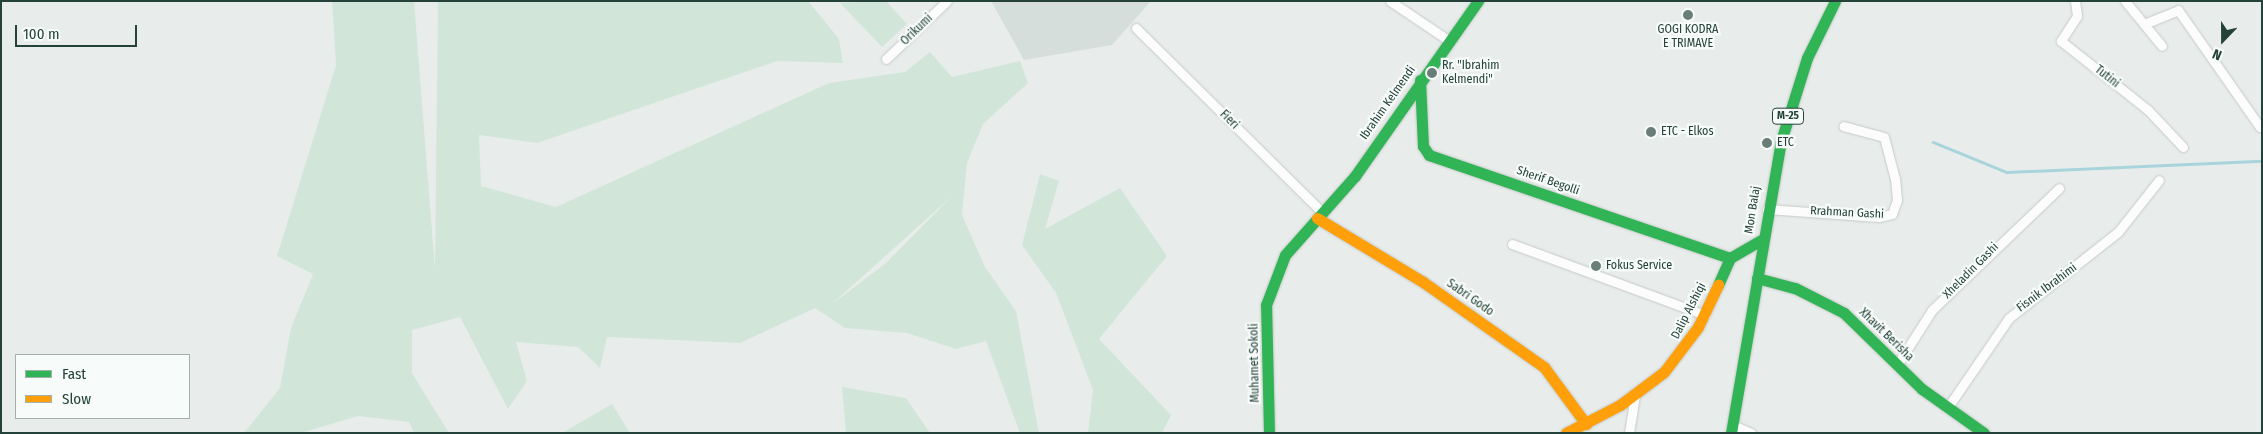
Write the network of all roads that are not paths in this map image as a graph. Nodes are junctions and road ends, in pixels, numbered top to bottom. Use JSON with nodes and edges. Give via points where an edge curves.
{"nodes":[{"id":1,"x":947,"y":1,"type":"edge"},
{"id":2,"x":1390,"y":1,"type":"edge"},
{"id":3,"x":1478,"y":1,"type":"edge"},
{"id":4,"x":1835,"y":1,"type":"edge"},
{"id":5,"x":2075,"y":1,"type":"edge"},
{"id":6,"x":2125,"y":1,"type":"edge"},
{"id":7,"x":2144,"y":24,"type":"junction"},
{"id":8,"x":1136,"y":28,"type":"dead end"},
{"id":9,"x":1448,"y":40,"type":"junction"},
{"id":10,"x":2162,"y":46,"type":"dead end"},
{"id":11,"x":886,"y":59,"type":"dead end"},
{"id":12,"x":1420,"y":80,"type":"junction"},
{"id":13,"x":1843,"y":126,"type":"dead end"},
{"id":14,"x":2260,"y":126,"type":"dead end"},
{"id":15,"x":2183,"y":147,"type":"dead end"},
{"id":16,"x":2159,"y":180,"type":"dead end"},
{"id":17,"x":2058,"y":188,"type":"dead end"},
{"id":18,"x":1767,"y":209,"type":"junction"},
{"id":19,"x":1319,"y":215,"type":"junction"},
{"id":20,"x":1763,"y":239,"type":"junction"},
{"id":21,"x":1512,"y":244,"type":"dead end"},
{"id":22,"x":1730,"y":258,"type":"junction"},
{"id":23,"x":1757,"y":278,"type":"junction"},
{"id":24,"x":1705,"y":315,"type":"junction"},
{"id":25,"x":1898,"y":365,"type":"junction"},
{"id":26,"x":1635,"y":395,"type":"junction"},
{"id":27,"x":1948,"y":407,"type":"junction"},
{"id":28,"x":1586,"y":424,"type":"junction"},
{"id":29,"x":1732,"y":429,"type":"edge"},
{"id":30,"x":1269,"y":433,"type":"edge"},
{"id":31,"x":1566,"y":433,"type":"edge"},
{"id":32,"x":1629,"y":433,"type":"edge"},
{"id":33,"x":1751,"y":433,"type":"edge"},
{"id":34,"x":1984,"y":433,"type":"edge"}],
"edges":[{"from":1,"to":11,"type":"street","name":"Orikumi"},
{"from":2,"to":9,"type":"street"},
{"from":3,"to":9,"type":"street","name":"Ibrahim Kelmendi"},
{"from":4,"to":18,"type":"street","name":"Mon Balaj","number":"M-25","via":[[1798,85]]},
{"from":5,"to":15,"type":"street","name":"Tutini","via":[[2077,16],[2062,41],[2148,110]]},
{"from":6,"to":7,"type":"street"},
{"from":7,"to":10,"type":"street"},
{"from":7,"to":14,"type":"street","via":[[2178,10]]},
{"from":8,"to":19,"type":"street","name":"Fieri"},
{"from":9,"to":12,"type":"street","name":"Ibrahim Kelmendi"},
{"from":12,"to":19,"type":"street","name":"Ibrahim Kelmendi","via":[[1355,176]]},
{"from":12,"to":22,"type":"street","name":"Sherif Begolli","via":[[1423,146],[1429,154]]},
{"from":13,"to":18,"type":"street","name":"Rrahman Gashi","via":[[1884,137],[1895,179],[1897,200],[1892,214],[1879,217]]},
{"from":16,"to":27,"type":"street","name":"Fisnik Ibrahimi","via":[[2118,232],[2019,307]]},
{"from":17,"to":25,"type":"street","name":"Xheladin Gashi","via":[[1932,310]]},
{"from":18,"to":20,"type":"street","name":"Mon Balaj","number":"M-25"},
{"from":19,"to":28,"type":"street","name":"Sabri Godo","via":[[1544,367]]},
{"from":19,"to":30,"type":"street","name":"Muhamet Sokoli","via":[[1285,256],[1266,305],[1270,336]]},
{"from":20,"to":22,"type":"street"},
{"from":20,"to":23,"type":"street","name":"Mon Balaj","number":"M-25"},
{"from":21,"to":24,"type":"street"},
{"from":22,"to":24,"type":"street","name":"Dalip Alshiqi"},
{"from":23,"to":25,"type":"street","name":"Xhavit Berisha","via":[[1796,288],[1844,313]]},
{"from":23,"to":29,"type":"street","name":"Mon Balaj","number":"M-25"},
{"from":24,"to":26,"type":"street","name":"Dalip Alshiqi","via":[[1676,359]]},
{"from":25,"to":27,"type":"street","name":"Xhavit Berisha"},
{"from":26,"to":28,"type":"street","name":"Dalip Alshiqi"},
{"from":26,"to":32,"type":"street"},
{"from":27,"to":34,"type":"street","name":"Xhavit Berisha"},
{"from":28,"to":31,"type":"street","name":"Dalip Alshiqi"},
{"from":29,"to":33,"type":"street"}]}
